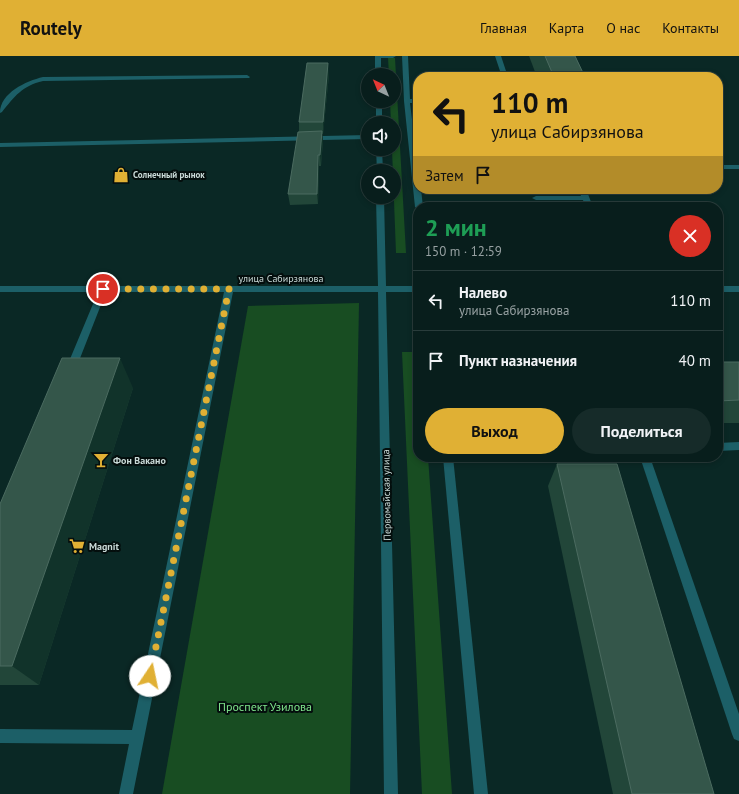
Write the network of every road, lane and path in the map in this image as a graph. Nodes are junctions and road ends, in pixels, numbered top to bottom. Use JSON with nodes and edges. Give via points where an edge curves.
{"nodes":[{"id":1,"x":378,"y":56,"type":"edge"},
{"id":2,"x":393,"y":56,"type":"edge"},
{"id":3,"x":405,"y":56,"type":"edge"},
{"id":4,"x":498,"y":56,"type":"edge"},
{"id":5,"x":378,"y":68,"type":"edge"},
{"id":6,"x":503,"y":72,"type":"edge"},
{"id":7,"x":247,"y":77,"type":"dead end"},
{"id":8,"x":407,"y":101,"type":"junction"},
{"id":9,"x":413,"y":101,"type":"edge"},
{"id":10,"x":0,"y":111,"type":"edge"},
{"id":11,"x":361,"y":137,"type":"edge"},
{"id":12,"x":0,"y":145,"type":"edge"},
{"id":13,"x":413,"y":154,"type":"edge"},
{"id":14,"x":723,"y":167,"type":"edge"},
{"id":15,"x":739,"y":167,"type":"edge"},
{"id":16,"x":584,"y":194,"type":"edge"},
{"id":17,"x":536,"y":198,"type":"dead end"},
{"id":18,"x":586,"y":198,"type":"junction"},
{"id":19,"x":587,"y":202,"type":"edge"},
{"id":20,"x":380,"y":204,"type":"edge"},
{"id":21,"x":0,"y":289,"type":"edge"},
{"id":22,"x":103,"y":289,"type":"junction"},
{"id":23,"x":229,"y":289,"type":"junction"},
{"id":24,"x":382,"y":289,"type":"junction"},
{"id":25,"x":413,"y":289,"type":"edge"},
{"id":26,"x":723,"y":289,"type":"edge"},
{"id":27,"x":739,"y":289,"type":"edge"},
{"id":28,"x":66,"y":381,"type":"edge"},
{"id":29,"x":739,"y":446,"type":"edge"},
{"id":30,"x":723,"y":447,"type":"edge"},
{"id":31,"x":448,"y":462,"type":"edge"},
{"id":32,"x":647,"y":462,"type":"edge"},
{"id":33,"x":739,"y":734,"type":"edge"},
{"id":34,"x":0,"y":736,"type":"edge"},
{"id":35,"x":138,"y":737,"type":"junction"},
{"id":36,"x":126,"y":794,"type":"edge"},
{"id":37,"x":391,"y":794,"type":"edge"},
{"id":38,"x":481,"y":794,"type":"edge"}],
"edges":[{"from":1,"to":2,"type":"street"},
{"from":1,"to":5,"type":"street"},
{"from":3,"to":8,"type":"street"},
{"from":4,"to":6,"type":"street"},
{"from":7,"to":10,"type":"street","via":[[43,79],[24,84]]},
{"from":8,"to":9,"type":"street"},
{"from":8,"to":13,"type":"street"},
{"from":11,"to":12,"type":"street"},
{"from":14,"to":15,"type":"street"},
{"from":16,"to":18,"type":"street"},
{"from":17,"to":18,"type":"street"},
{"from":18,"to":19,"type":"street"},
{"from":20,"to":24,"type":"street","name":"Первомайская улица"},
{"from":21,"to":22,"type":"street","name":"улица Сабирзянова"},
{"from":22,"to":23,"type":"street","name":"улица Сабирзянова"},
{"from":22,"to":28,"type":"street"},
{"from":23,"to":24,"type":"street","name":"улица Сабирзянова"},
{"from":23,"to":35,"type":"street"},
{"from":24,"to":25,"type":"street","name":"улица Сабирзянова"},
{"from":24,"to":37,"type":"street","name":"Первомайская улица"},
{"from":26,"to":27,"type":"street"},
{"from":29,"to":30,"type":"street"},
{"from":31,"to":38,"type":"street"},
{"from":32,"to":33,"type":"street"},
{"from":34,"to":35,"type":"street"},
{"from":35,"to":36,"type":"street"}]}
